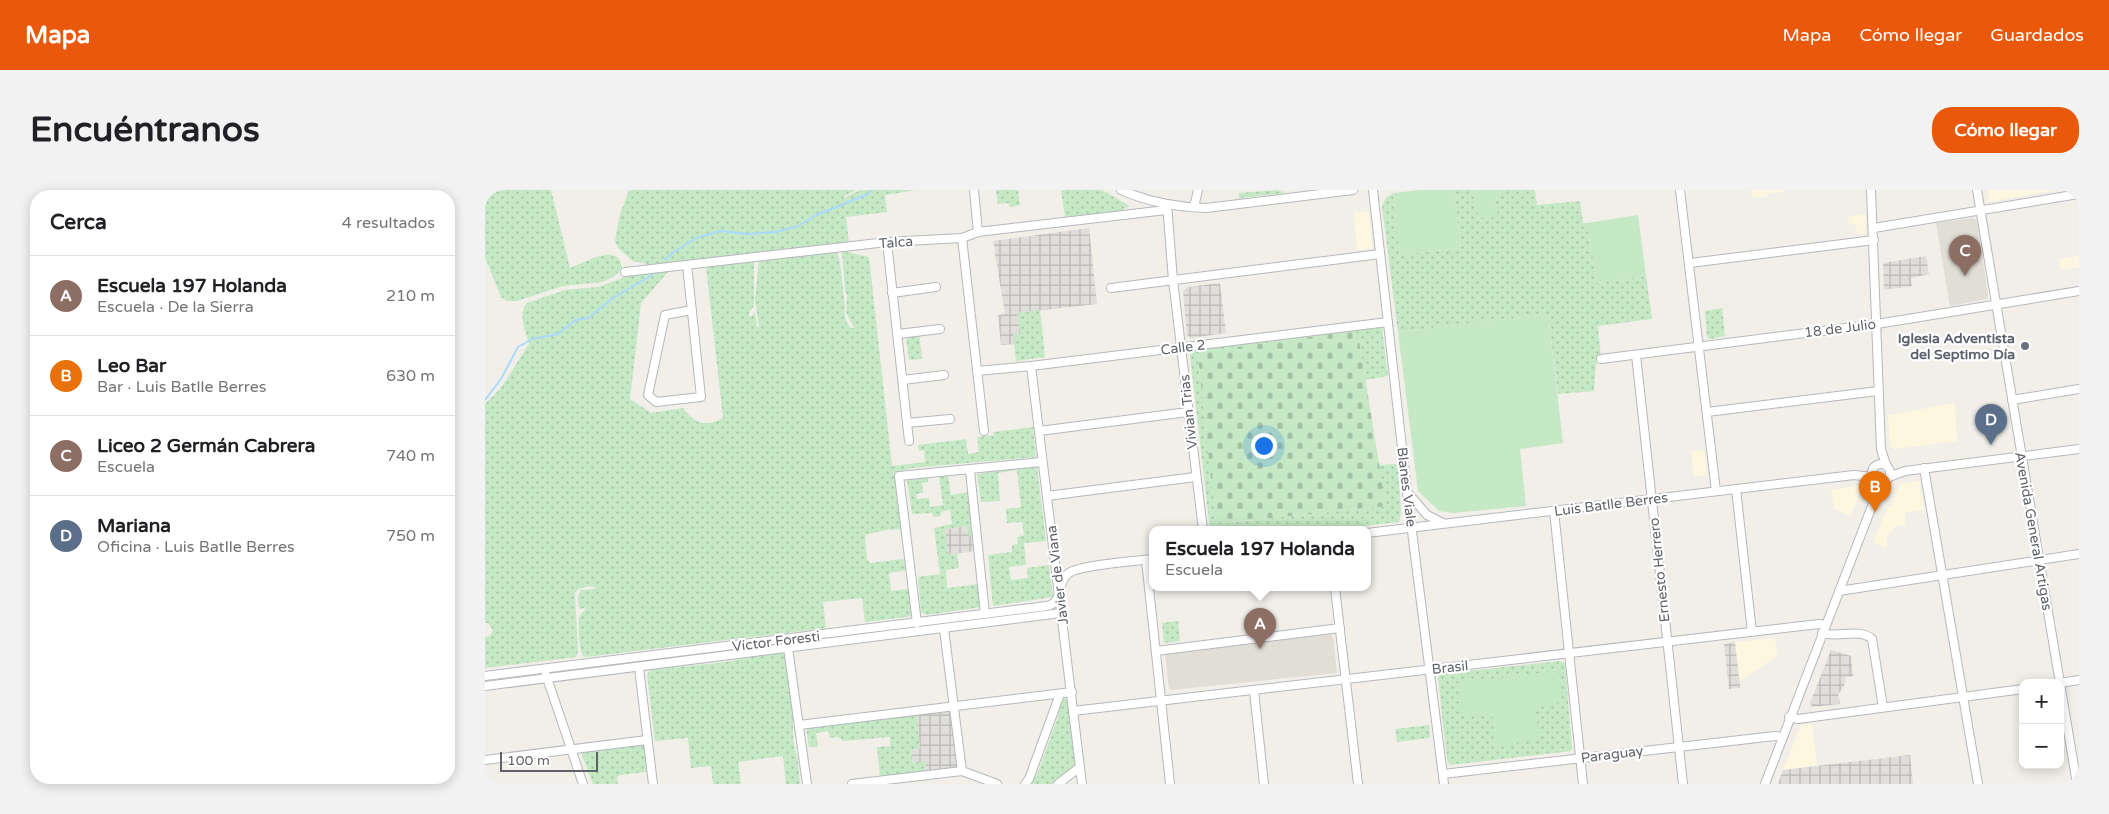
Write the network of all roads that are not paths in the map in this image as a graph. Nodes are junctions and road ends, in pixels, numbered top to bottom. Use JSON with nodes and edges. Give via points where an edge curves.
{"nodes":[{"id":1,"x":974,"y":190,"type":"edge"},
{"id":2,"x":1121,"y":190,"type":"edge"},
{"id":3,"x":1198,"y":190,"type":"edge"},
{"id":4,"x":1353,"y":190,"type":"edge"},
{"id":5,"x":1373,"y":190,"type":"edge"},
{"id":6,"x":1680,"y":190,"type":"edge"},
{"id":7,"x":1871,"y":190,"type":"edge"},
{"id":8,"x":1977,"y":190,"type":"edge"},
{"id":9,"x":2079,"y":194,"type":"edge"},
{"id":10,"x":1166,"y":207,"type":"junction"},
{"id":11,"x":1193,"y":207,"type":"junction"},
{"id":12,"x":1980,"y":210,"type":"junction"},
{"id":13,"x":1874,"y":228,"type":"junction"},
{"id":14,"x":978,"y":232,"type":"junction"},
{"id":15,"x":962,"y":238,"type":"junction"},
{"id":16,"x":1874,"y":240,"type":"junction"},
{"id":17,"x":887,"y":242,"type":"junction"},
{"id":18,"x":1380,"y":254,"type":"junction"},
{"id":19,"x":1689,"y":263,"type":"junction"},
{"id":20,"x":687,"y":265,"type":"junction"},
{"id":21,"x":625,"y":272,"type":"dead end"},
{"id":22,"x":1173,"y":280,"type":"junction"},
{"id":23,"x":936,"y":287,"type":"dead end"},
{"id":24,"x":1111,"y":288,"type":"dead end"},
{"id":25,"x":2079,"y":291,"type":"edge"},
{"id":26,"x":892,"y":293,"type":"junction"},
{"id":27,"x":1995,"y":305,"type":"junction"},
{"id":28,"x":691,"y":310,"type":"junction"},
{"id":29,"x":1388,"y":322,"type":"junction"},
{"id":30,"x":1877,"y":324,"type":"junction"},
{"id":31,"x":940,"y":329,"type":"dead end"},
{"id":32,"x":897,"y":334,"type":"junction"},
{"id":33,"x":1700,"y":346,"type":"junction"},
{"id":34,"x":1181,"y":347,"type":"junction"},
{"id":35,"x":1635,"y":355,"type":"junction"},
{"id":36,"x":1601,"y":359,"type":"dead end"},
{"id":37,"x":1031,"y":366,"type":"junction"},
{"id":38,"x":977,"y":371,"type":"junction"},
{"id":39,"x":944,"y":375,"type":"dead end"},
{"id":40,"x":903,"y":380,"type":"junction"},
{"id":41,"x":2079,"y":389,"type":"edge"},
{"id":42,"x":1878,"y":390,"type":"junction"},
{"id":43,"x":2012,"y":400,"type":"junction"},
{"id":44,"x":1188,"y":412,"type":"junction"},
{"id":45,"x":1707,"y":412,"type":"junction"},
{"id":46,"x":950,"y":419,"type":"dead end"},
{"id":47,"x":907,"y":423,"type":"junction"},
{"id":48,"x":1039,"y":431,"type":"junction"},
{"id":49,"x":983,"y":432,"type":"dead end"},
{"id":50,"x":909,"y":441,"type":"dead end"},
{"id":51,"x":2079,"y":449,"type":"edge"},
{"id":52,"x":2021,"y":456,"type":"junction"},
{"id":53,"x":1042,"y":462,"type":"junction"},
{"id":54,"x":1881,"y":466,"type":"junction"},
{"id":55,"x":1924,"y":468,"type":"junction"},
{"id":56,"x":1905,"y":470,"type":"junction"},
{"id":57,"x":970,"y":471,"type":"junction"},
{"id":58,"x":1854,"y":475,"type":"junction"},
{"id":59,"x":1195,"y":477,"type":"junction"},
{"id":60,"x":1875,"y":479,"type":"junction"},
{"id":61,"x":1887,"y":479,"type":"junction"},
{"id":62,"x":1736,"y":489,"type":"junction"},
{"id":63,"x":1717,"y":491,"type":"junction"},
{"id":64,"x":1407,"y":492,"type":"junction"},
{"id":65,"x":1047,"y":496,"type":"junction"},
{"id":66,"x":1651,"y":499,"type":"junction"},
{"id":67,"x":1872,"y":506,"type":"junction"},
{"id":68,"x":1554,"y":511,"type":"junction"},
{"id":69,"x":1443,"y":523,"type":"junction"},
{"id":70,"x":1202,"y":526,"type":"edge"},
{"id":71,"x":1413,"y":527,"type":"junction"},
{"id":72,"x":1371,"y":532,"type":"edge"},
{"id":73,"x":2079,"y":554,"type":"edge"},
{"id":74,"x":1149,"y":559,"type":"edge"},
{"id":75,"x":2039,"y":559,"type":"junction"},
{"id":76,"x":1943,"y":575,"type":"junction"},
{"id":77,"x":1151,"y":591,"type":"edge"},
{"id":78,"x":1335,"y":591,"type":"edge"},
{"id":79,"x":1839,"y":592,"type":"junction"},
{"id":80,"x":1059,"y":593,"type":"junction"},
{"id":81,"x":985,"y":614,"type":"junction"},
{"id":82,"x":1061,"y":614,"type":"junction"},
{"id":83,"x":917,"y":623,"type":"junction"},
{"id":84,"x":1826,"y":625,"type":"junction"},
{"id":85,"x":944,"y":628,"type":"junction"},
{"id":86,"x":1340,"y":628,"type":"junction"},
{"id":87,"x":1752,"y":632,"type":"junction"},
{"id":88,"x":1823,"y":633,"type":"junction"},
{"id":89,"x":1666,"y":642,"type":"junction"},
{"id":90,"x":788,"y":648,"type":"junction"},
{"id":91,"x":1156,"y":651,"type":"junction"},
{"id":92,"x":1571,"y":654,"type":"junction"},
{"id":93,"x":639,"y":668,"type":"junction"},
{"id":94,"x":544,"y":669,"type":"junction"},
{"id":95,"x":1430,"y":669,"type":"junction"},
{"id":96,"x":485,"y":676,"type":"edge"},
{"id":97,"x":547,"y":678,"type":"junction"},
{"id":98,"x":1346,"y":679,"type":"junction"},
{"id":99,"x":2059,"y":679,"type":"edge"},
{"id":100,"x":2079,"y":680,"type":"edge"},
{"id":101,"x":2064,"y":682,"type":"edge"},
{"id":102,"x":485,"y":686,"type":"edge"},
{"id":103,"x":2019,"y":690,"type":"edge"},
{"id":104,"x":1254,"y":691,"type":"junction"},
{"id":105,"x":1071,"y":692,"type":"junction"},
{"id":106,"x":1061,"y":694,"type":"junction"},
{"id":107,"x":1963,"y":698,"type":"junction"},
{"id":108,"x":1161,"y":702,"type":"junction"},
{"id":109,"x":954,"y":706,"type":"junction"},
{"id":110,"x":1883,"y":707,"type":"junction"},
{"id":111,"x":2064,"y":707,"type":"edge"},
{"id":112,"x":1073,"y":711,"type":"junction"},
{"id":113,"x":1789,"y":718,"type":"junction"},
{"id":114,"x":799,"y":725,"type":"junction"},
{"id":115,"x":1781,"y":738,"type":"junction"},
{"id":116,"x":647,"y":740,"type":"junction"},
{"id":117,"x":1679,"y":746,"type":"junction"},
{"id":118,"x":571,"y":750,"type":"junction"},
{"id":119,"x":1580,"y":758,"type":"junction"},
{"id":120,"x":485,"y":760,"type":"edge"},
{"id":121,"x":1080,"y":768,"type":"junction"},
{"id":122,"x":961,"y":771,"type":"junction"},
{"id":123,"x":1443,"y":774,"type":"junction"},
{"id":124,"x":583,"y":784,"type":"edge"},
{"id":125,"x":653,"y":784,"type":"edge"},
{"id":126,"x":807,"y":784,"type":"edge"},
{"id":127,"x":853,"y":784,"type":"edge"},
{"id":128,"x":997,"y":784,"type":"edge"},
{"id":129,"x":1025,"y":784,"type":"edge"},
{"id":130,"x":1058,"y":784,"type":"edge"},
{"id":131,"x":1083,"y":784,"type":"edge"},
{"id":132,"x":1170,"y":784,"type":"edge"},
{"id":133,"x":1264,"y":784,"type":"edge"},
{"id":134,"x":1358,"y":784,"type":"edge"},
{"id":135,"x":1444,"y":784,"type":"edge"},
{"id":136,"x":1583,"y":784,"type":"edge"},
{"id":137,"x":1683,"y":784,"type":"edge"},
{"id":138,"x":1765,"y":784,"type":"edge"},
{"id":139,"x":1979,"y":784,"type":"edge"},
{"id":140,"x":2077,"y":784,"type":"edge"}],
"edges":[{"from":1,"to":14,"type":"street"},
{"from":2,"to":10,"type":"street"},
{"from":3,"to":11,"type":"street"},
{"from":4,"to":11,"type":"street"},
{"from":5,"to":18,"type":"street","name":"Blanes Viale"},
{"from":6,"to":19,"type":"street"},
{"from":7,"to":13,"type":"street"},
{"from":8,"to":12,"type":"street","name":"Avenida General Artigas"},
{"from":9,"to":12,"type":"street"},
{"from":10,"to":11,"type":"street"},
{"from":10,"to":14,"type":"street","name":"Talca"},
{"from":10,"to":22,"type":"street","name":"Vivian Trias"},
{"from":12,"to":13,"type":"street"},
{"from":12,"to":27,"type":"street","name":"Avenida General Artigas"},
{"from":13,"to":16,"type":"street"},
{"from":14,"to":15,"type":"street","name":"Talca"},
{"from":15,"to":17,"type":"street","name":"Talca"},
{"from":15,"to":38,"type":"street"},
{"from":16,"to":19,"type":"street"},
{"from":16,"to":30,"type":"street"},
{"from":17,"to":20,"type":"street","name":"Talca"},
{"from":17,"to":26,"type":"street"},
{"from":18,"to":22,"type":"street"},
{"from":18,"to":29,"type":"street","name":"Blanes Viale"},
{"from":19,"to":33,"type":"street"},
{"from":20,"to":21,"type":"street","name":"Talca"},
{"from":20,"to":28,"type":"street"},
{"from":22,"to":24,"type":"street"},
{"from":22,"to":34,"type":"street","name":"Vivian Trias"},
{"from":23,"to":26,"type":"street"},
{"from":25,"to":27,"type":"street","name":"18 de Julio"},
{"from":26,"to":32,"type":"street"},
{"from":27,"to":30,"type":"street","name":"18 de Julio"},
{"from":27,"to":43,"type":"street","name":"Avenida General Artigas"},
{"from":28,"to":28,"type":"street","via":[[701,397],[656,402],[648,395],[665,315]]},
{"from":29,"to":34,"type":"street","name":"Calle 2"},
{"from":29,"to":64,"type":"street","name":"Blanes Viale"},
{"from":30,"to":33,"type":"street","name":"18 de Julio"},
{"from":30,"to":42,"type":"street"},
{"from":31,"to":32,"type":"street"},
{"from":32,"to":40,"type":"street"},
{"from":33,"to":35,"type":"street","name":"18 de Julio"},
{"from":33,"to":45,"type":"street"},
{"from":34,"to":37,"type":"street","name":"Calle 2"},
{"from":34,"to":44,"type":"street","name":"Vivian Trias"},
{"from":35,"to":36,"type":"street","name":"18 de Julio"},
{"from":35,"to":66,"type":"street","name":"Ernesto Herrero"},
{"from":37,"to":38,"type":"street","name":"Calle 2"},
{"from":37,"to":48,"type":"street","name":"Javier de Viana"},
{"from":38,"to":49,"type":"street"},
{"from":39,"to":40,"type":"street"},
{"from":40,"to":47,"type":"street"},
{"from":41,"to":43,"type":"street"},
{"from":42,"to":45,"type":"street"},
{"from":42,"to":54,"type":"street"},
{"from":43,"to":52,"type":"street","name":"Avenida General Artigas"},
{"from":44,"to":48,"type":"street"},
{"from":44,"to":59,"type":"street","name":"Vivian Trias"},
{"from":45,"to":63,"type":"street"},
{"from":46,"to":47,"type":"street"},
{"from":47,"to":50,"type":"street"},
{"from":48,"to":53,"type":"street","name":"Javier de Viana"},
{"from":51,"to":52,"type":"street"},
{"from":52,"to":55,"type":"street"},
{"from":52,"to":75,"type":"street","name":"Avenida General Artigas"},
{"from":53,"to":57,"type":"street"},
{"from":53,"to":65,"type":"street","name":"Javier de Viana"},
{"from":54,"to":56,"type":"street"},
{"from":54,"to":58,"type":"street","name":"Luis Batlle Berres"},
{"from":54,"to":60,"type":"street"},
{"from":54,"to":61,"type":"street"},
{"from":55,"to":56,"type":"street"},
{"from":55,"to":76,"type":"street"},
{"from":56,"to":61,"type":"street"},
{"from":57,"to":81,"type":"street"},
{"from":57,"to":83,"type":"street","via":[[899,476]]},
{"from":58,"to":60,"type":"street","name":"Luis Batlle Berres"},
{"from":58,"to":62,"type":"street","name":"Luis Batlle Berres"},
{"from":59,"to":65,"type":"street"},
{"from":59,"to":70,"type":"street","name":"Vivian Trias"},
{"from":60,"to":61,"type":"street","name":"Luis Batlle Berres"},
{"from":60,"to":67,"type":"street"},
{"from":61,"to":67,"type":"street"},
{"from":62,"to":63,"type":"street","name":"Luis Batlle Berres"},
{"from":62,"to":87,"type":"street"},
{"from":63,"to":66,"type":"street","name":"Luis Batlle Berres"},
{"from":64,"to":69,"type":"street","via":[[1421,510]]},
{"from":64,"to":71,"type":"street","name":"Blanes Viale"},
{"from":65,"to":80,"type":"street","name":"Javier de Viana"},
{"from":66,"to":68,"type":"street","name":"Luis Batlle Berres"},
{"from":66,"to":89,"type":"street","name":"Ernesto Herrero"},
{"from":67,"to":79,"type":"street"},
{"from":68,"to":69,"type":"street","name":"Luis Batlle Berres"},
{"from":68,"to":92,"type":"street"},
{"from":69,"to":71,"type":"street","name":"Luis Batlle Berres"},
{"from":71,"to":72,"type":"street","name":"Luis Batlle Berres"},
{"from":71,"to":95,"type":"street","name":"Blanes Viale"},
{"from":73,"to":75,"type":"street"},
{"from":74,"to":80,"type":"street","via":[[1076,570],[1066,574]]},
{"from":75,"to":76,"type":"street"},
{"from":75,"to":99,"type":"street","name":"Avenida General Artigas"},
{"from":76,"to":79,"type":"street"},
{"from":76,"to":107,"type":"street"},
{"from":77,"to":91,"type":"street"},
{"from":78,"to":86,"type":"street"},
{"from":79,"to":84,"type":"street"},
{"from":80,"to":81,"type":"street","name":"Víctor Foresti","via":[[1052,605]]},
{"from":80,"to":82,"type":"street","name":"Javier de Viana"},
{"from":81,"to":83,"type":"street","name":"Víctor Foresti"},
{"from":82,"to":85,"type":"street","name":"Víctor Foresti"},
{"from":82,"to":105,"type":"street","name":"Javier de Viana"},
{"from":83,"to":94,"type":"street","name":"Víctor Foresti"},
{"from":84,"to":87,"type":"street","name":"Brasil"},
{"from":84,"to":88,"type":"street"},
{"from":85,"to":90,"type":"street","name":"Víctor Foresti"},
{"from":85,"to":109,"type":"street"},
{"from":86,"to":91,"type":"street"},
{"from":86,"to":98,"type":"street"},
{"from":87,"to":89,"type":"street","name":"Brasil"},
{"from":88,"to":110,"type":"street","via":[[1832,636],[1863,634],[1872,639]]},
{"from":88,"to":113,"type":"street"},
{"from":89,"to":92,"type":"street","name":"Brasil"},
{"from":89,"to":117,"type":"street","name":"Ernesto Herrero"},
{"from":90,"to":93,"type":"street","name":"Víctor Foresti"},
{"from":90,"to":114,"type":"street"},
{"from":91,"to":108,"type":"street"},
{"from":92,"to":95,"type":"street","name":"Brasil"},
{"from":92,"to":119,"type":"street"},
{"from":93,"to":97,"type":"street","name":"Víctor Foresti"},
{"from":93,"to":116,"type":"street"},
{"from":94,"to":96,"type":"street","name":"Víctor Foresti"},
{"from":94,"to":97,"type":"street"},
{"from":95,"to":98,"type":"street","name":"Brasil"},
{"from":95,"to":123,"type":"street","name":"Blanes Viale"},
{"from":97,"to":102,"type":"street","name":"Víctor Foresti"},
{"from":97,"to":118,"type":"street"},
{"from":98,"to":104,"type":"street","name":"Brasil"},
{"from":98,"to":134,"type":"street"},
{"from":100,"to":101,"type":"street"},
{"from":103,"to":107,"type":"street"},
{"from":104,"to":108,"type":"street","name":"Brasil"},
{"from":104,"to":133,"type":"street"},
{"from":105,"to":106,"type":"street"},
{"from":105,"to":112,"type":"street","name":"Javier de Viana"},
{"from":106,"to":109,"type":"street"},
{"from":106,"to":129,"type":"street"},
{"from":107,"to":110,"type":"street"},
{"from":107,"to":139,"type":"street"},
{"from":108,"to":112,"type":"street","name":"Brasil"},
{"from":108,"to":132,"type":"street"},
{"from":109,"to":114,"type":"street"},
{"from":109,"to":122,"type":"street"},
{"from":110,"to":113,"type":"street"},
{"from":111,"to":140,"type":"street","name":"Avenida General Artigas"},
{"from":112,"to":121,"type":"street","name":"Javier de Viana"},
{"from":113,"to":115,"type":"street"},
{"from":114,"to":126,"type":"street"},
{"from":115,"to":117,"type":"street","name":"Paraguay"},
{"from":115,"to":138,"type":"street"},
{"from":116,"to":118,"type":"street"},
{"from":116,"to":125,"type":"street"},
{"from":117,"to":119,"type":"street","name":"Paraguay"},
{"from":117,"to":137,"type":"street","name":"Ernesto Herrero"},
{"from":118,"to":120,"type":"street"},
{"from":118,"to":124,"type":"street"},
{"from":119,"to":123,"type":"street","name":"Paraguay"},
{"from":119,"to":136,"type":"street"},
{"from":121,"to":130,"type":"street"},
{"from":121,"to":131,"type":"street","name":"Javier de Viana"},
{"from":122,"to":127,"type":"street"},
{"from":122,"to":128,"type":"street"},
{"from":123,"to":135,"type":"street","name":"Blanes Viale"}]}
